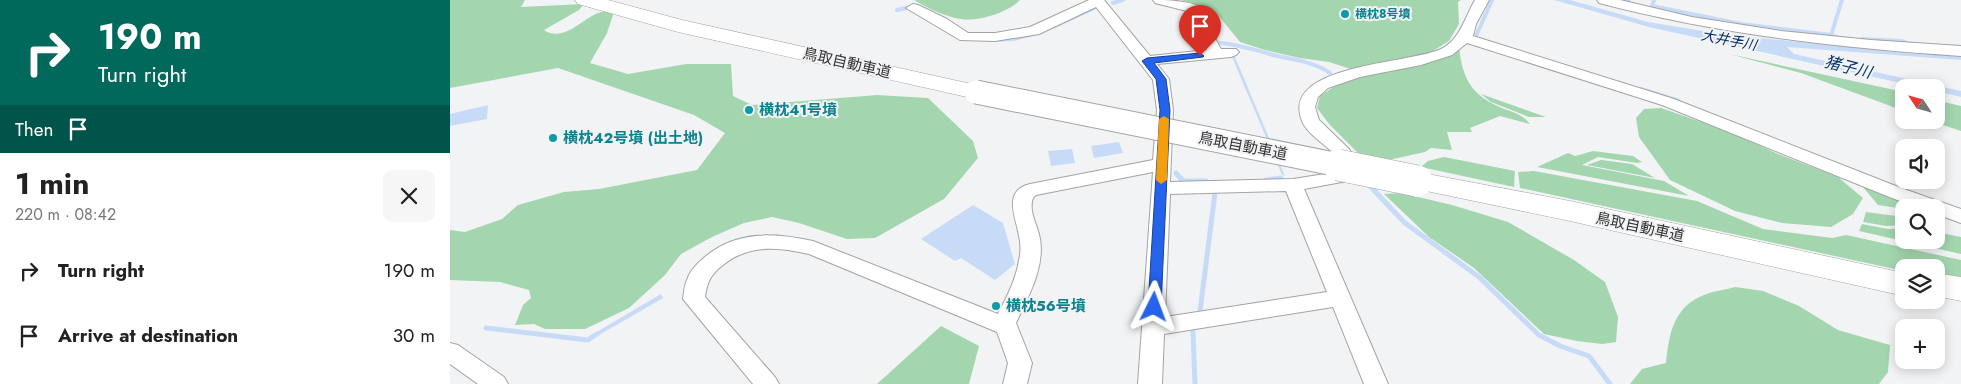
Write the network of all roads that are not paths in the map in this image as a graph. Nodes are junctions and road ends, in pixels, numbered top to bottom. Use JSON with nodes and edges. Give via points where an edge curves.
{"nodes":[{"id":1,"x":584,"y":0,"type":"edge"},
{"id":2,"x":621,"y":0,"type":"edge"},
{"id":3,"x":1160,"y":0,"type":"edge"},
{"id":4,"x":1482,"y":0,"type":"edge"},
{"id":5,"x":1604,"y":0,"type":"edge"},
{"id":6,"x":1097,"y":1,"type":"edge"},
{"id":7,"x":1641,"y":4,"type":"edge"},
{"id":8,"x":913,"y":8,"type":"dead end"},
{"id":9,"x":1465,"y":38,"type":"junction"},
{"id":10,"x":1961,"y":51,"type":"edge"},
{"id":11,"x":1147,"y":61,"type":"junction"},
{"id":12,"x":979,"y":90,"type":"junction"},
{"id":13,"x":1162,"y":164,"type":"junction"},
{"id":14,"x":1418,"y":178,"type":"junction"},
{"id":15,"x":1293,"y":185,"type":"junction"},
{"id":16,"x":1161,"y":188,"type":"junction"},
{"id":17,"x":1961,"y":216,"type":"edge"},
{"id":18,"x":1895,"y":275,"type":"edge"},
{"id":19,"x":1895,"y":283,"type":"edge"},
{"id":20,"x":1945,"y":286,"type":"edge"},
{"id":21,"x":1961,"y":289,"type":"edge"},
{"id":22,"x":1945,"y":294,"type":"edge"},
{"id":23,"x":1339,"y":298,"type":"junction"},
{"id":24,"x":1961,"y":298,"type":"edge"},
{"id":25,"x":1006,"y":326,"type":"junction"},
{"id":26,"x":1153,"y":327,"type":"junction"},
{"id":27,"x":450,"y":352,"type":"edge"},
{"id":28,"x":496,"y":384,"type":"edge"},
{"id":29,"x":767,"y":384,"type":"edge"},
{"id":30,"x":1015,"y":384,"type":"edge"},
{"id":31,"x":1150,"y":384,"type":"edge"},
{"id":32,"x":1376,"y":384,"type":"edge"}],
"edges":[{"from":1,"to":12,"type":"highway","name":"鳥取自動車道","via":[[678,26]]},
{"from":2,"to":12,"type":"highway","name":"鳥取自動車道"},
{"from":3,"to":11,"type":"street","via":[[1196,9],[1206,15],[1209,40],[1224,53]]},
{"from":4,"to":9,"type":"street"},
{"from":5,"to":7,"type":"street"},
{"from":6,"to":8,"type":"street","via":[[1034,31],[995,38],[965,37]]},
{"from":6,"to":11,"type":"street"},
{"from":7,"to":10,"type":"street","via":[[1711,24],[1770,34]]},
{"from":9,"to":15,"type":"street","via":[[1447,52],[1356,73],[1322,85],[1310,95],[1307,107],[1311,122],[1343,153],[1353,171],[1347,176]]},
{"from":9,"to":17,"type":"street","via":[[1668,102]]},
{"from":11,"to":13,"type":"street","via":[[1161,79],[1165,110]]},
{"from":12,"to":14,"type":"highway","name":"鳥取自動車道","bridge":true},
{"from":13,"to":16,"type":"street"},
{"from":13,"to":25,"type":"street","via":[[1030,190],[1023,195],[1021,201],[1030,240],[1027,274]]},
{"from":14,"to":18,"type":"highway","name":"鳥取自動車道"},
{"from":14,"to":19,"type":"highway","name":"鳥取自動車道"},
{"from":15,"to":16,"type":"street"},
{"from":15,"to":23,"type":"street"},
{"from":16,"to":26,"type":"street"},
{"from":20,"to":21,"type":"highway"},
{"from":22,"to":24,"type":"highway"},
{"from":23,"to":26,"type":"street"},
{"from":23,"to":32,"type":"street"},
{"from":25,"to":29,"type":"street","via":[[813,248],[782,241],[755,241],[724,252],[710,264],[698,279],[694,299]]},
{"from":25,"to":30,"type":"street","via":[[1020,363]]},
{"from":26,"to":31,"type":"street"},
{"from":27,"to":28,"type":"street"}]}
